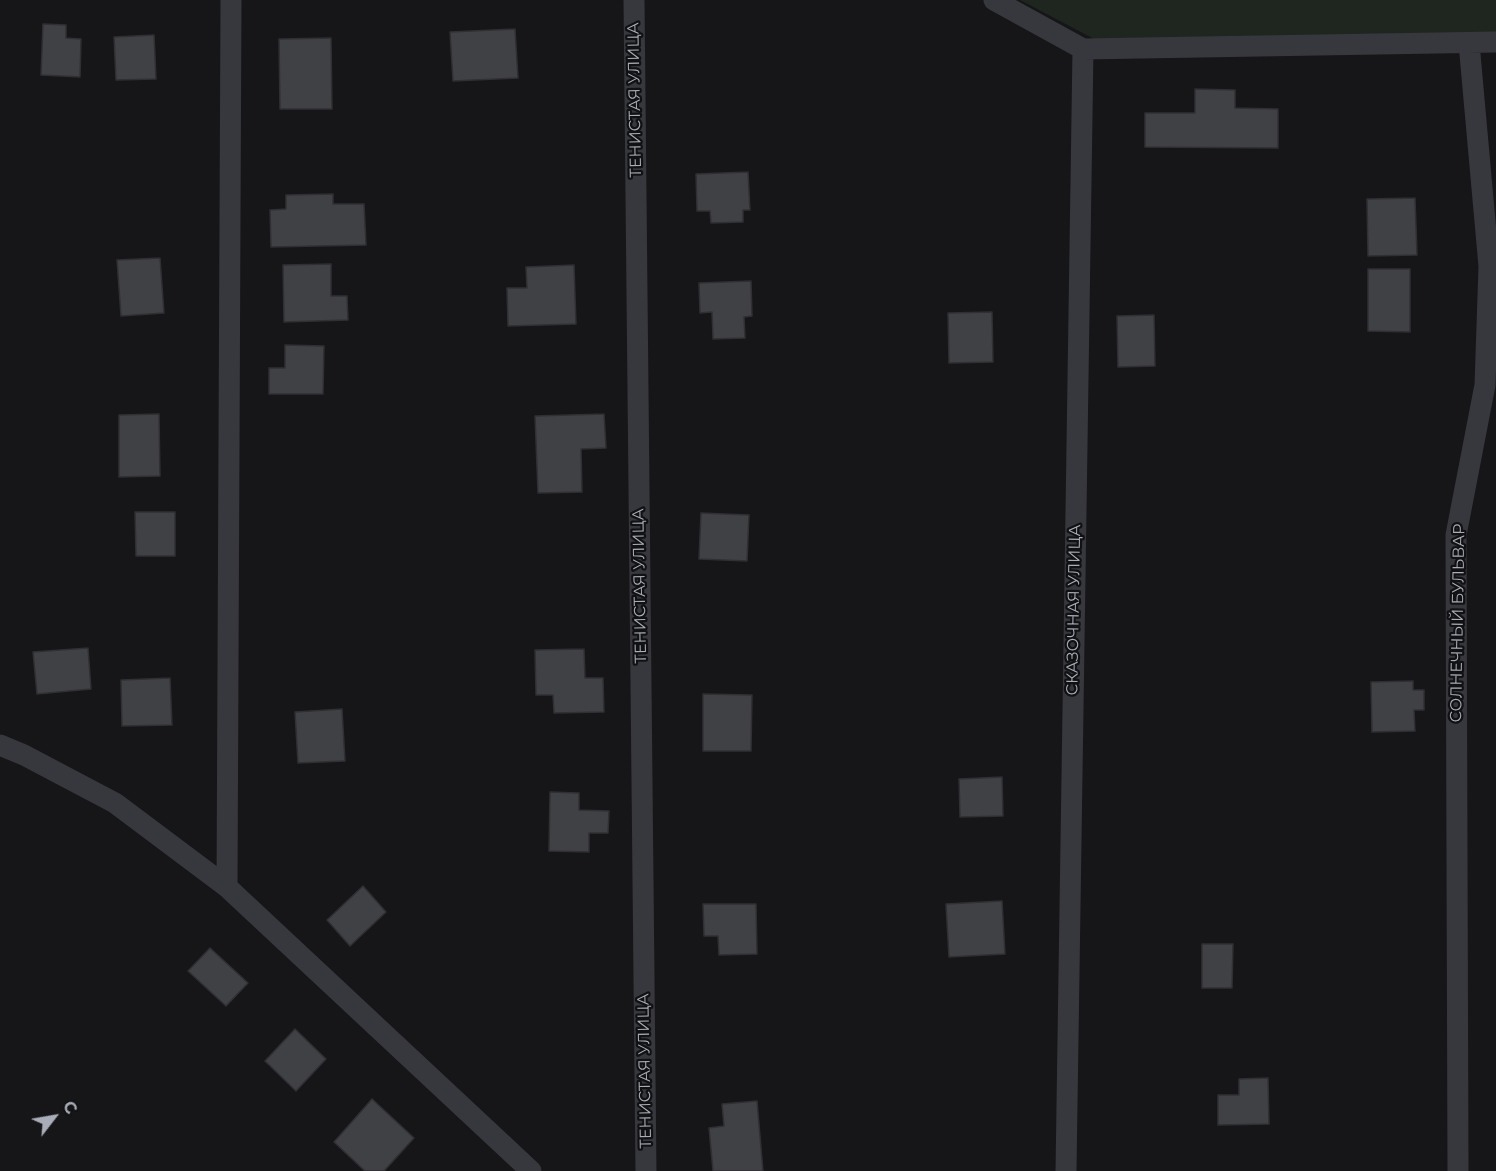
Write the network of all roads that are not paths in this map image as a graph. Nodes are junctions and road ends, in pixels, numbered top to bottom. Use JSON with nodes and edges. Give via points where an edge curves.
{"nodes":[{"id":1,"x":231,"y":0,"type":"edge"},
{"id":2,"x":634,"y":0,"type":"edge"},
{"id":3,"x":994,"y":0,"type":"edge"},
{"id":4,"x":1496,"y":42,"type":"edge"},
{"id":5,"x":1469,"y":43,"type":"junction"},
{"id":6,"x":1083,"y":49,"type":"junction"},
{"id":7,"x":0,"y":745,"type":"edge"},
{"id":8,"x":227,"y":888,"type":"junction"},
{"id":9,"x":531,"y":1171,"type":"edge"},
{"id":10,"x":645,"y":1171,"type":"edge"},
{"id":11,"x":1066,"y":1171,"type":"edge"},
{"id":12,"x":1458,"y":1171,"type":"edge"}],
"edges":[{"from":1,"to":8,"type":"street"},
{"from":2,"to":10,"type":"street","name":"ТЕНИСТАЯ УЛИЦА"},
{"from":3,"to":6,"type":"street"},
{"from":4,"to":5,"type":"street"},
{"from":5,"to":6,"type":"street"},
{"from":5,"to":12,"type":"street","name":"СОЛНЕЧНЫЙ БУЛЬВАР","via":[[1489,266],[1485,385],[1456,536]]},
{"from":6,"to":11,"type":"street","name":"СКАЗОЧНАЯ УЛИЦА"},
{"from":7,"to":8,"type":"street","via":[[115,804]]},
{"from":8,"to":9,"type":"street"}]}
